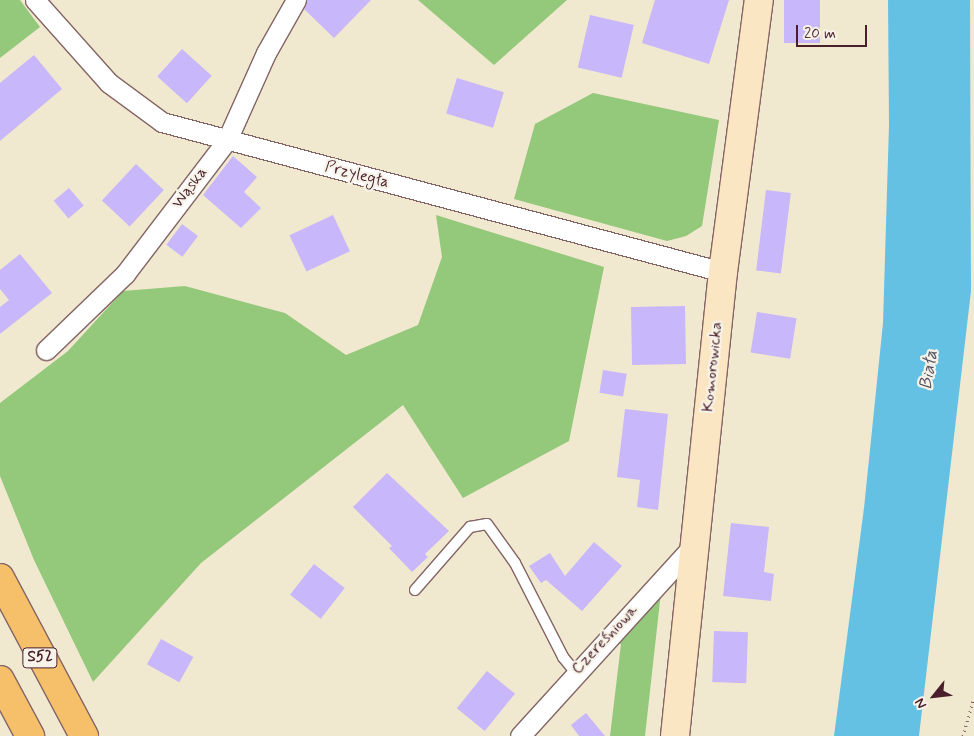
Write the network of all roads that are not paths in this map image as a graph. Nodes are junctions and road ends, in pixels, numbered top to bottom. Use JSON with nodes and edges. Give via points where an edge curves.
{"nodes":[{"id":1,"x":35,"y":0,"type":"edge"},
{"id":2,"x":296,"y":0,"type":"edge"},
{"id":3,"x":759,"y":0,"type":"edge"},
{"id":4,"x":227,"y":140,"type":"junction"},
{"id":5,"x":723,"y":272,"type":"junction"},
{"id":6,"x":46,"y":350,"type":"dead end"},
{"id":7,"x":693,"y":546,"type":"junction"},
{"id":8,"x":0,"y":578,"type":"edge"},
{"id":9,"x":415,"y":590,"type":"dead end"},
{"id":10,"x":574,"y":672,"type":"junction"},
{"id":11,"x":0,"y":680,"type":"edge"},
{"id":12,"x":30,"y":736,"type":"edge"},
{"id":13,"x":84,"y":736,"type":"edge"},
{"id":14,"x":520,"y":736,"type":"edge"},
{"id":15,"x":675,"y":736,"type":"edge"}],
"edges":[{"from":1,"to":4,"type":"street","name":"Przyległa","via":[[109,82],[162,122]]},
{"from":2,"to":4,"type":"street","name":"Wąska","via":[[266,53]]},
{"from":3,"to":5,"type":"street","name":"Komorowicka"},
{"from":4,"to":5,"type":"street","name":"Przyległa"},
{"from":4,"to":6,"type":"street","name":"Wąska","via":[[125,274]]},
{"from":5,"to":7,"type":"street","name":"Komorowicka"},
{"from":7,"to":10,"type":"street","name":"Czereśniowa"},
{"from":7,"to":15,"type":"street","name":"Komorowicka"},
{"from":8,"to":13,"type":"highway","number":"S52"},
{"from":9,"to":10,"type":"lane","via":[[470,527],[487,524],[515,563],[563,657]]},
{"from":10,"to":14,"type":"street","name":"Czereśniowa"},
{"from":11,"to":12,"type":"highway","number":"S52"}]}
